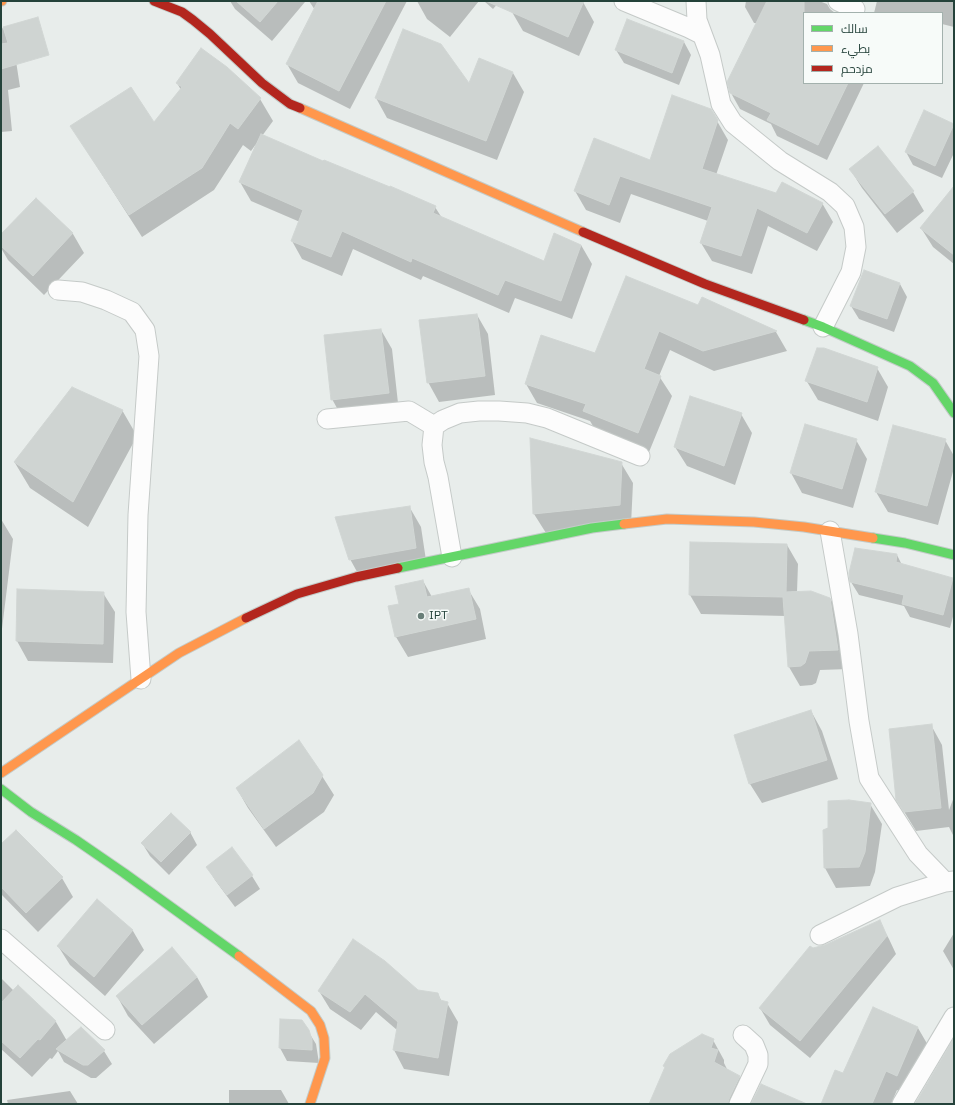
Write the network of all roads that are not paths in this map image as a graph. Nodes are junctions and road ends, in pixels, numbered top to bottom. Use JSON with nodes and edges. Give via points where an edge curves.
{"nodes":[{"id":1,"x":154,"y":1,"type":"edge"},
{"id":2,"x":624,"y":1,"type":"edge"},
{"id":3,"x":696,"y":1,"type":"edge"},
{"id":4,"x":838,"y":1,"type":"edge"},
{"id":5,"x":855,"y":9,"type":"dead end"},
{"id":6,"x":701,"y":34,"type":"junction"},
{"id":7,"x":58,"y":290,"type":"dead end"},
{"id":8,"x":823,"y":327,"type":"junction"},
{"id":9,"x":954,"y":413,"type":"edge"},
{"id":10,"x":327,"y":419,"type":"dead end"},
{"id":11,"x":434,"y":426,"type":"junction"},
{"id":12,"x":640,"y":456,"type":"dead end"},
{"id":13,"x":830,"y":531,"type":"junction"},
{"id":14,"x":954,"y":555,"type":"edge"},
{"id":15,"x":452,"y":557,"type":"junction"},
{"id":16,"x":141,"y":679,"type":"junction"},
{"id":17,"x":1,"y":773,"type":"edge"},
{"id":18,"x":1,"y":789,"type":"edge"},
{"id":19,"x":950,"y":881,"type":"edge"},
{"id":20,"x":820,"y":935,"type":"dead end"},
{"id":21,"x":1,"y":939,"type":"edge"},
{"id":22,"x":954,"y":1016,"type":"edge"},
{"id":23,"x":105,"y":1030,"type":"dead end"},
{"id":24,"x":743,"y":1035,"type":"dead end"},
{"id":25,"x":310,"y":1104,"type":"edge"},
{"id":26,"x":739,"y":1104,"type":"edge"},
{"id":27,"x":902,"y":1104,"type":"edge"}],
"edges":[{"from":1,"to":8,"type":"street","via":[[183,9],[248,70],[290,104],[705,284]]},
{"from":2,"to":6,"type":"street"},
{"from":3,"to":6,"type":"street"},
{"from":4,"to":5,"type":"street"},
{"from":6,"to":8,"type":"street","via":[[710,55],[721,104],[733,123],[780,161],[830,192],[845,206],[854,227],[856,247],[851,272]]},
{"from":7,"to":16,"type":"street","via":[[82,292],[106,300],[132,312],[145,330],[149,356],[138,515],[136,612]]},
{"from":8,"to":9,"type":"street","via":[[910,366],[933,383]]},
{"from":10,"to":11,"type":"street","via":[[409,411]]},
{"from":11,"to":12,"type":"street","via":[[460,413],[499,410],[527,413],[547,418]]},
{"from":11,"to":15,"type":"street","via":[[434,462]]},
{"from":13,"to":14,"type":"street","via":[[905,543]]},
{"from":13,"to":15,"type":"street","via":[[754,522],[667,519],[592,528]]},
{"from":13,"to":19,"type":"street","via":[[869,778],[918,854]]},
{"from":15,"to":16,"type":"street","via":[[356,576],[297,594],[186,650]]},
{"from":16,"to":17,"type":"street"},
{"from":18,"to":25,"type":"street","via":[[31,812],[124,873],[311,1011],[320,1025],[324,1038],[325,1058]]},
{"from":19,"to":20,"type":"street","via":[[898,897]]},
{"from":21,"to":23,"type":"street"},
{"from":22,"to":27,"type":"street"},
{"from":24,"to":26,"type":"street","via":[[754,1045],[758,1064]]}]}
